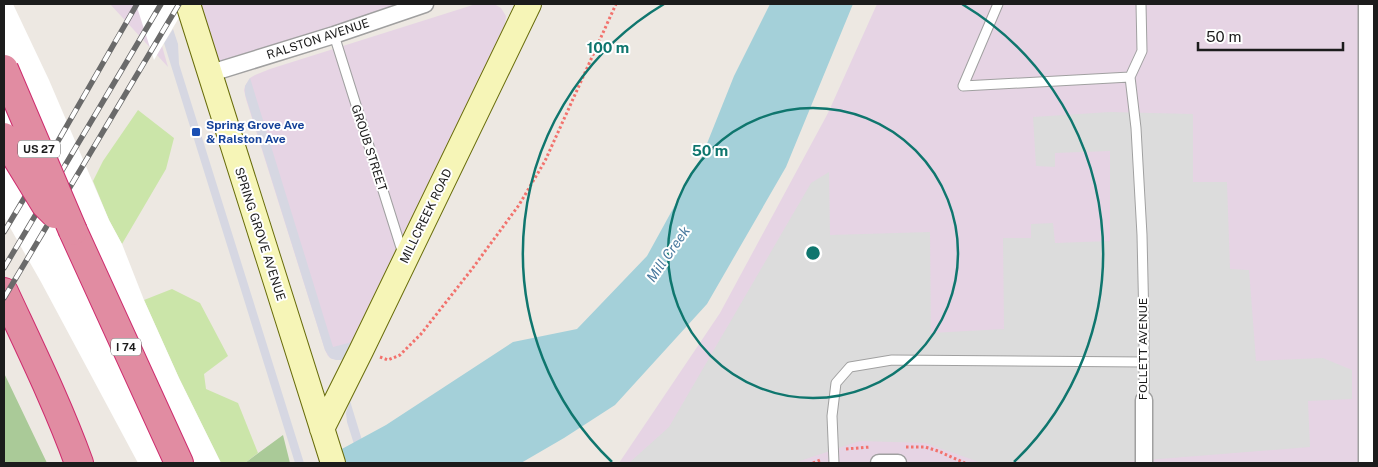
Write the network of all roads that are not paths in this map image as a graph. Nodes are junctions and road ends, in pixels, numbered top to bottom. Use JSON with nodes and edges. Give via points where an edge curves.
{"nodes":[{"id":1,"x":188,"y":4,"type":"edge"},
{"id":2,"x":425,"y":4,"type":"edge"},
{"id":3,"x":529,"y":4,"type":"edge"},
{"id":4,"x":998,"y":4,"type":"edge"},
{"id":5,"x":1141,"y":4,"type":"edge"},
{"id":6,"x":1367,"y":4,"type":"edge"},
{"id":7,"x":334,"y":35,"type":"junction"},
{"id":8,"x":4,"y":69,"type":"edge"},
{"id":9,"x":210,"y":73,"type":"junction"},
{"id":10,"x":1130,"y":77,"type":"junction"},
{"id":11,"x":4,"y":137,"type":"edge"},
{"id":12,"x":73,"y":230,"type":"junction"},
{"id":13,"x":405,"y":260,"type":"junction"},
{"id":14,"x":4,"y":292,"type":"edge"},
{"id":15,"x":1144,"y":362,"type":"junction"},
{"id":16,"x":1144,"y":400,"type":"joint"},
{"id":17,"x":322,"y":429,"type":"junction"},
{"id":18,"x":79,"y":463,"type":"edge"},
{"id":19,"x":180,"y":463,"type":"edge"},
{"id":20,"x":333,"y":463,"type":"edge"},
{"id":21,"x":834,"y":463,"type":"edge"},
{"id":22,"x":879,"y":463,"type":"edge"},
{"id":23,"x":898,"y":463,"type":"edge"},
{"id":24,"x":1144,"y":463,"type":"edge"},
{"id":25,"x":1367,"y":463,"type":"edge"}],
"edges":[{"from":1,"to":9,"type":"main road","name":"SPRING GROVE AVENUE"},
{"from":2,"to":7,"type":"street","name":"RALSTON AVENUE"},
{"from":3,"to":13,"type":"main road","name":"MILLCREEK ROAD"},
{"from":4,"to":10,"type":"lane","via":[[963,86]]},
{"from":5,"to":10,"type":"lane","via":[[1142,50]]},
{"from":6,"to":25,"type":"street"},
{"from":7,"to":9,"type":"street","name":"RALSTON AVENUE"},
{"from":7,"to":13,"type":"lane","name":"GROUB STREET"},
{"from":8,"to":12,"type":"highway","number":"US 27","bridge":true},
{"from":9,"to":17,"type":"main road","name":"SPRING GROVE AVENUE"},
{"from":10,"to":15,"type":"lane","name":"FOLLETT AVENUE","via":[[1142,234]]},
{"from":11,"to":12,"type":"highway","bridge":true,"via":[[45,204]]},
{"from":12,"to":19,"type":"highway","number":"I 74"},
{"from":13,"to":17,"type":"main road","name":"MILLCREEK ROAD"},
{"from":14,"to":18,"type":"highway","via":[[67,429]]},
{"from":15,"to":16,"type":"lane","name":"FOLLETT AVENUE"},
{"from":15,"to":21,"type":"lane","via":[[892,360],[850,367],[836,383],[832,416]]},
{"from":16,"to":24,"type":"street","name":"FOLLETT AVENUE"},
{"from":17,"to":20,"type":"main road","name":"SPRING GROVE AVENUE"},
{"from":22,"to":23,"type":"street"}]}
